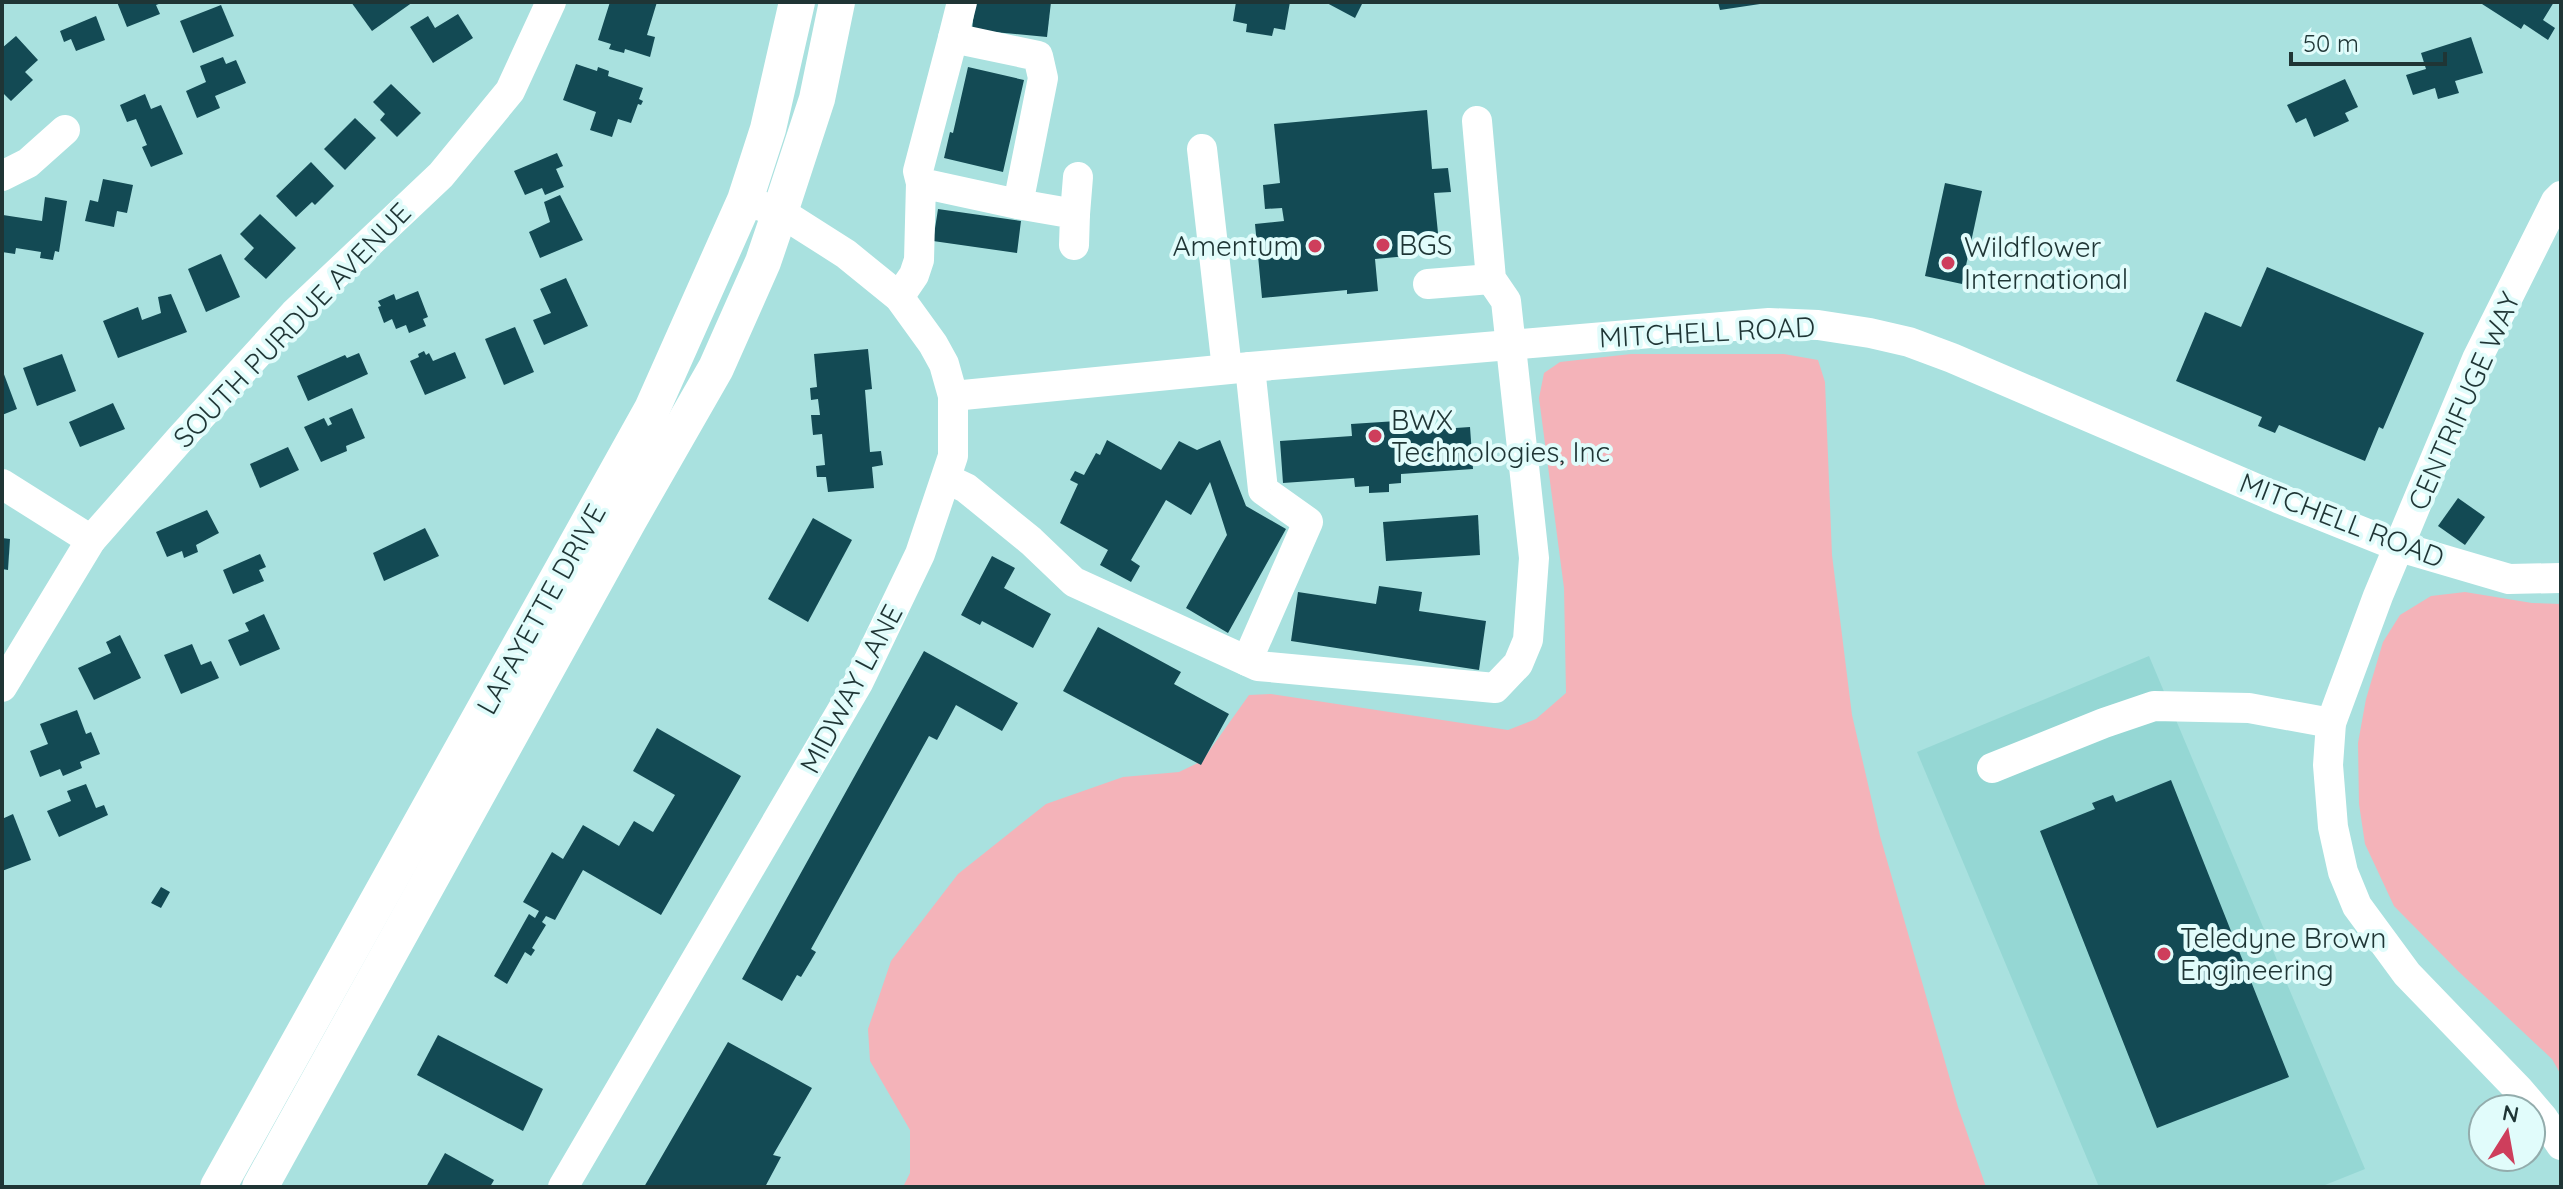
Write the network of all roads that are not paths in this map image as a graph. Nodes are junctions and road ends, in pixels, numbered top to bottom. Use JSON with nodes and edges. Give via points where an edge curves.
{"nodes":[{"id":1,"x":797,"y":2,"type":"edge"},
{"id":2,"x":837,"y":2,"type":"edge"},
{"id":3,"x":962,"y":2,"type":"edge"},
{"id":4,"x":547,"y":3,"type":"edge"},
{"id":5,"x":953,"y":38,"type":"junction"},
{"id":6,"x":1477,"y":121,"type":"dead end"},
{"id":7,"x":65,"y":130,"type":"dead end"},
{"id":8,"x":1202,"y":149,"type":"dead end"},
{"id":9,"x":2,"y":176,"type":"edge"},
{"id":10,"x":1078,"y":177,"type":"dead end"},
{"id":11,"x":921,"y":183,"type":"junction"},
{"id":12,"x":2561,"y":196,"type":"edge"},
{"id":13,"x":745,"y":200,"type":"junction"},
{"id":14,"x":1018,"y":204,"type":"junction"},
{"id":15,"x":780,"y":212,"type":"junction"},
{"id":16,"x":1075,"y":214,"type":"junction"},
{"id":17,"x":1074,"y":245,"type":"dead end"},
{"id":18,"x":1491,"y":279,"type":"junction"},
{"id":19,"x":1428,"y":284,"type":"dead end"},
{"id":20,"x":899,"y":297,"type":"junction"},
{"id":21,"x":1510,"y":344,"type":"junction"},
{"id":22,"x":1238,"y":368,"type":"junction"},
{"id":23,"x":953,"y":396,"type":"junction"},
{"id":24,"x":947,"y":479,"type":"junction"},
{"id":25,"x":2,"y":484,"type":"edge"},
{"id":26,"x":91,"y":540,"type":"junction"},
{"id":27,"x":2400,"y":547,"type":"junction"},
{"id":28,"x":2561,"y":578,"type":"edge"},
{"id":29,"x":1247,"y":661,"type":"junction"},
{"id":30,"x":2,"y":687,"type":"edge"},
{"id":31,"x":2331,"y":723,"type":"junction"},
{"id":32,"x":1992,"y":768,"type":"dead end"},
{"id":33,"x":379,"y":898,"type":"junction"},
{"id":34,"x":411,"y":917,"type":"junction"},
{"id":35,"x":2561,"y":1145,"type":"edge"},
{"id":36,"x":218,"y":1187,"type":"edge"},
{"id":37,"x":260,"y":1187,"type":"edge"},
{"id":38,"x":563,"y":1187,"type":"edge"}],
"edges":[{"from":1,"to":13,"type":"main road","name":"LAFAYETTE DRIVE","via":[[768,129]]},
{"from":2,"to":15,"type":"main road","name":"LAFAYETTE DRIVE","via":[[817,99]]},
{"from":3,"to":5,"type":"street"},
{"from":4,"to":26,"type":"street","name":"SOUTH PURDUE AVENUE","via":[[510,91],[441,175],[294,314]]},
{"from":5,"to":11,"type":"street","via":[[918,171]]},
{"from":5,"to":14,"type":"street","via":[[1038,56],[1043,78]]},
{"from":6,"to":18,"type":"street"},
{"from":7,"to":9,"type":"street","via":[[28,163]]},
{"from":8,"to":22,"type":"street"},
{"from":10,"to":16,"type":"street"},
{"from":11,"to":14,"type":"street"},
{"from":11,"to":20,"type":"street","via":[[919,260]]},
{"from":12,"to":27,"type":"street","name":"CENTRIFUGE WAY","via":[[2477,359]]},
{"from":13,"to":15,"type":"street","name":"MIDWAY LANE"},
{"from":13,"to":33,"type":"main road","name":"LAFAYETTE DRIVE","via":[[652,409]]},
{"from":14,"to":16,"type":"street"},
{"from":15,"to":20,"type":"street","name":"MIDWAY LANE","via":[[846,254]]},
{"from":15,"to":34,"type":"main road","name":"LAFAYETTE DRIVE","via":[[716,368]]},
{"from":16,"to":17,"type":"street"},
{"from":18,"to":19,"type":"street"},
{"from":18,"to":21,"type":"street","via":[[1506,301]]},
{"from":20,"to":23,"type":"street","name":"MIDWAY LANE","via":[[944,364]]},
{"from":21,"to":22,"type":"street","name":"MITCHELL ROAD"},
{"from":21,"to":27,"type":"street","name":"MITCHELL ROAD","via":[[1769,323],[1870,333],[1952,358]]},
{"from":21,"to":29,"type":"street","via":[[1534,558],[1528,640],[1518,664],[1495,688]]},
{"from":22,"to":23,"type":"street","name":"MITCHELL ROAD"},
{"from":22,"to":29,"type":"street","via":[[1263,490],[1308,522]]},
{"from":23,"to":24,"type":"street","name":"MIDWAY LANE","via":[[953,456]]},
{"from":24,"to":29,"type":"street","via":[[966,488],[1074,582]]},
{"from":24,"to":38,"type":"street","name":"MIDWAY LANE","via":[[920,554],[858,683]]},
{"from":25,"to":26,"type":"street"},
{"from":26,"to":30,"type":"street","name":"SOUTH PURDUE AVENUE"},
{"from":27,"to":28,"type":"street","name":"MITCHELL ROAD","via":[[2509,579]]},
{"from":27,"to":31,"type":"street","name":"CENTRIFUGE WAY"},
{"from":31,"to":32,"type":"street","via":[[2249,708],[2154,706]]},
{"from":31,"to":35,"type":"street","name":"CENTRIFUGE WAY","via":[[2331,811],[2343,872],[2357,906],[2407,974],[2519,1090]]},
{"from":33,"to":34,"type":"main road"},
{"from":33,"to":36,"type":"main road","name":"LAFAYETTE DRIVE"},
{"from":34,"to":37,"type":"main road","name":"LAFAYETTE DRIVE"}]}
